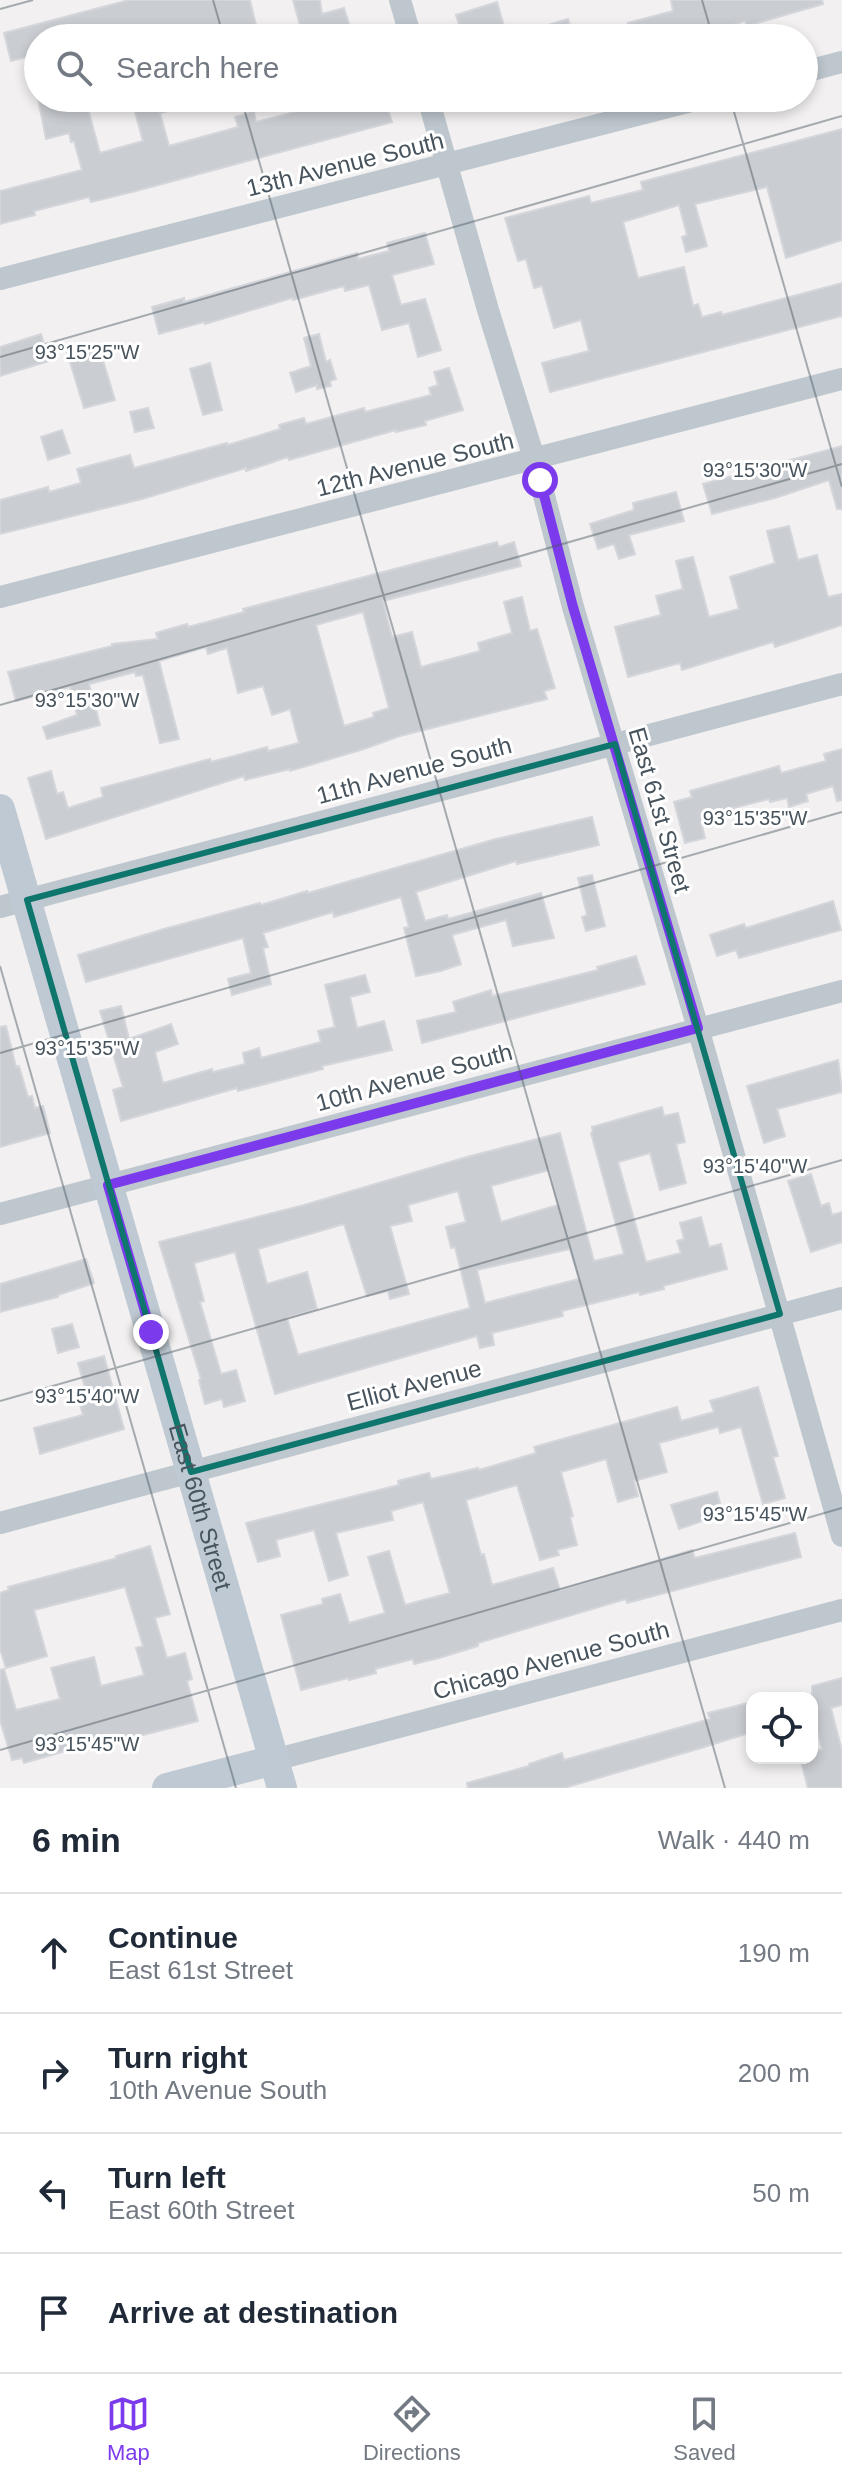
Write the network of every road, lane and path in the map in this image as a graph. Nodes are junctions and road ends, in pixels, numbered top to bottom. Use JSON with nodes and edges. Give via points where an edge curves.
{"nodes":[{"id":1,"x":400,"y":0,"type":"edge"},
{"id":2,"x":407,"y":24,"type":"edge"},
{"id":3,"x":842,"y":62,"type":"edge"},
{"id":4,"x":818,"y":68,"type":"edge"},
{"id":5,"x":432,"y":112,"type":"edge"},
{"id":6,"x":650,"y":112,"type":"edge"},
{"id":7,"x":448,"y":165,"type":"junction"},
{"id":8,"x":0,"y":279,"type":"edge"},
{"id":9,"x":842,"y":379,"type":"edge"},
{"id":10,"x":535,"y":461,"type":"junction"},
{"id":11,"x":0,"y":597,"type":"edge"},
{"id":12,"x":842,"y":684,"type":"edge"},
{"id":13,"x":615,"y":744,"type":"junction"},
{"id":14,"x":0,"y":809,"type":"edge"},
{"id":15,"x":13,"y":904,"type":"edge"},
{"id":16,"x":842,"y":991,"type":"edge"},
{"id":17,"x":698,"y":1028,"type":"junction"},
{"id":18,"x":108,"y":1185,"type":"junction"},
{"id":19,"x":0,"y":1214,"type":"edge"},
{"id":20,"x":842,"y":1298,"type":"edge"},
{"id":21,"x":780,"y":1314,"type":"junction"},
{"id":22,"x":191,"y":1472,"type":"junction"},
{"id":23,"x":0,"y":1523,"type":"edge"},
{"id":24,"x":842,"y":1536,"type":"edge"},
{"id":25,"x":842,"y":1610,"type":"edge"},
{"id":26,"x":278,"y":1774,"type":"edge"},
{"id":27,"x":167,"y":1788,"type":"edge"}],
"edges":[{"from":1,"to":2,"type":"street"},
{"from":3,"to":4,"type":"street"},
{"from":5,"to":7,"type":"street","name":"East 61st Street"},
{"from":6,"to":7,"type":"street","name":"13th Avenue South"},
{"from":7,"to":8,"type":"street","name":"13th Avenue South"},
{"from":7,"to":10,"type":"street","name":"East 61st Street"},
{"from":9,"to":10,"type":"street","name":"12th Avenue South"},
{"from":10,"to":11,"type":"street","name":"12th Avenue South"},
{"from":10,"to":13,"type":"street","name":"East 61st Street"},
{"from":12,"to":13,"type":"street","name":"11th Avenue South"},
{"from":13,"to":15,"type":"street","name":"11th Avenue South"},
{"from":13,"to":17,"type":"street","name":"East 61st Street"},
{"from":14,"to":15,"type":"street","name":"East 60th Street"},
{"from":15,"to":18,"type":"street","name":"East 60th Street"},
{"from":16,"to":17,"type":"street","name":"10th Avenue South"},
{"from":17,"to":18,"type":"street","name":"10th Avenue South"},
{"from":17,"to":21,"type":"street","name":"East 61st Street"},
{"from":18,"to":19,"type":"street","name":"10th Avenue South"},
{"from":18,"to":22,"type":"street","name":"East 60th Street"},
{"from":20,"to":21,"type":"street","name":"Elliot Avenue"},
{"from":21,"to":22,"type":"street","name":"Elliot Avenue"},
{"from":21,"to":24,"type":"street","name":"East 61st Street"},
{"from":22,"to":23,"type":"street","name":"Elliot Avenue"},
{"from":22,"to":26,"type":"street","name":"East 60th Street"},
{"from":25,"to":26,"type":"street","name":"Chicago Avenue South"},
{"from":26,"to":27,"type":"street"}]}
